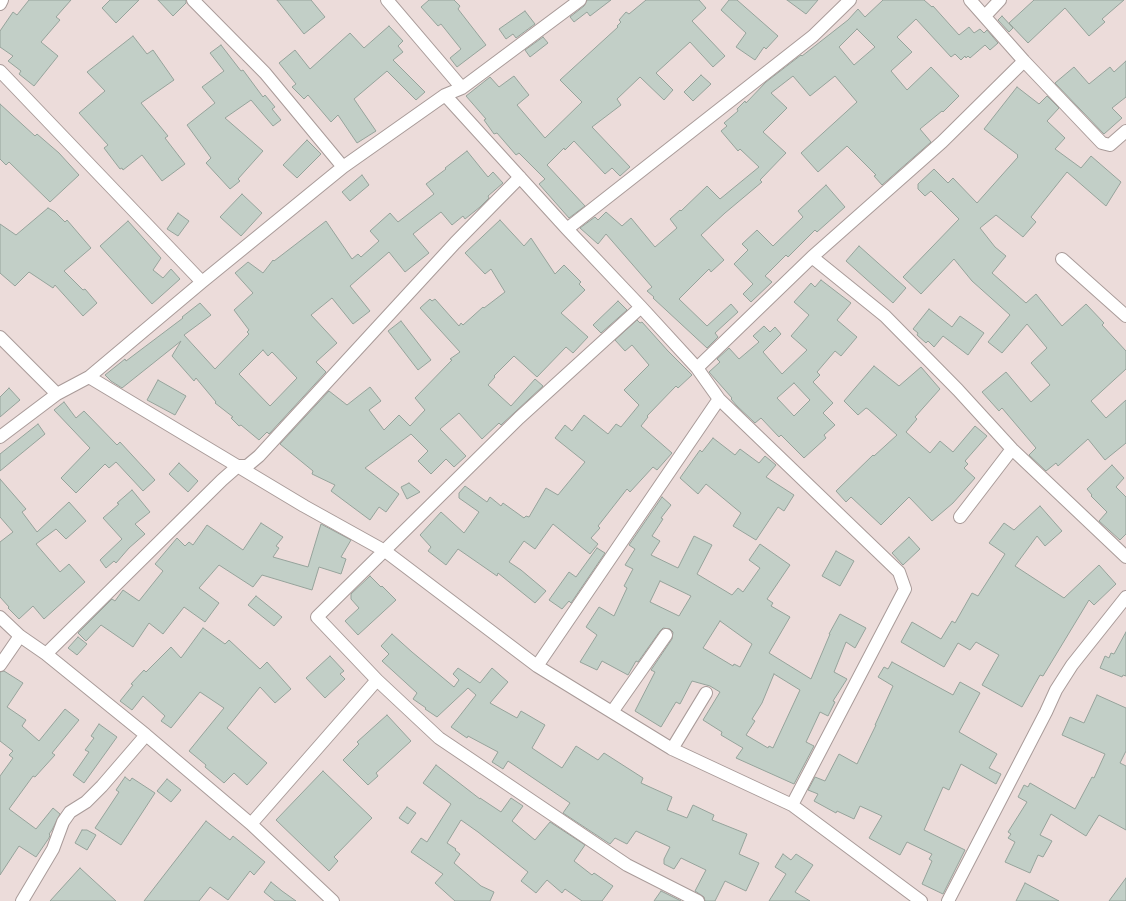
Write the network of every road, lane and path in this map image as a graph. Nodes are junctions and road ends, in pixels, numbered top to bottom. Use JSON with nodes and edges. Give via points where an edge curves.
{"nodes":[{"id":1,"x":2,"y":0,"type":"edge"},
{"id":2,"x":193,"y":0,"type":"edge"},
{"id":3,"x":387,"y":0,"type":"edge"},
{"id":4,"x":580,"y":0,"type":"edge"},
{"id":5,"x":850,"y":0,"type":"edge"},
{"id":6,"x":970,"y":0,"type":"edge"},
{"id":7,"x":1000,"y":0,"type":"edge"},
{"id":8,"x":0,"y":4,"type":"edge"},
{"id":9,"x":985,"y":16,"type":"junction"},
{"id":10,"x":1024,"y":61,"type":"junction"},
{"id":11,"x":0,"y":71,"type":"edge"},
{"id":12,"x":462,"y":88,"type":"junction"},
{"id":13,"x":445,"y":95,"type":"junction"},
{"id":14,"x":1126,"y":131,"type":"edge"},
{"id":15,"x":343,"y":167,"type":"junction"},
{"id":16,"x":520,"y":177,"type":"junction"},
{"id":17,"x":567,"y":229,"type":"junction"},
{"id":18,"x":812,"y":257,"type":"junction"},
{"id":19,"x":1062,"y":259,"type":"dead end"},
{"id":20,"x":202,"y":282,"type":"junction"},
{"id":21,"x":641,"y":307,"type":"junction"},
{"id":22,"x":1126,"y":316,"type":"edge"},
{"id":23,"x":0,"y":337,"type":"edge"},
{"id":24,"x":697,"y":368,"type":"junction"},
{"id":25,"x":89,"y":378,"type":"junction"},
{"id":26,"x":57,"y":394,"type":"junction"},
{"id":27,"x":719,"y":399,"type":"junction"},
{"id":28,"x":0,"y":437,"type":"edge"},
{"id":29,"x":1012,"y":449,"type":"junction"},
{"id":30,"x":238,"y":466,"type":"junction"},
{"id":31,"x":960,"y":517,"type":"dead end"},
{"id":32,"x":385,"y":551,"type":"junction"},
{"id":33,"x":1126,"y":557,"type":"edge"},
{"id":34,"x":1126,"y":597,"type":"edge"},
{"id":35,"x":0,"y":617,"type":"edge"},
{"id":36,"x":666,"y":635,"type":"dead end"},
{"id":37,"x":20,"y":636,"type":"junction"},
{"id":38,"x":46,"y":654,"type":"junction"},
{"id":39,"x":0,"y":665,"type":"edge"},
{"id":40,"x":537,"y":666,"type":"junction"},
{"id":41,"x":377,"y":680,"type":"junction"},
{"id":42,"x":706,"y":693,"type":"dead end"},
{"id":43,"x":612,"y":712,"type":"junction"},
{"id":44,"x":146,"y":735,"type":"junction"},
{"id":45,"x":672,"y":749,"type":"junction"},
{"id":46,"x":792,"y":806,"type":"junction"},
{"id":47,"x":251,"y":824,"type":"junction"},
{"id":48,"x":22,"y":901,"type":"edge"},
{"id":49,"x":333,"y":901,"type":"edge"},
{"id":50,"x":698,"y":901,"type":"edge"},
{"id":51,"x":921,"y":901,"type":"edge"},
{"id":52,"x":948,"y":901,"type":"edge"}],
"edges":[{"from":1,"to":8,"type":"street"},
{"from":2,"to":15,"type":"street","via":[[265,73]]},
{"from":3,"to":12,"type":"street"},
{"from":4,"to":12,"type":"street"},
{"from":5,"to":17,"type":"street","via":[[813,36]]},
{"from":6,"to":9,"type":"street"},
{"from":7,"to":9,"type":"street"},
{"from":9,"to":10,"type":"street"},
{"from":10,"to":14,"type":"street","via":[[1102,143],[1110,145]]},
{"from":10,"to":18,"type":"street","via":[[942,142]]},
{"from":11,"to":20,"type":"street"},
{"from":12,"to":13,"type":"street"},
{"from":13,"to":15,"type":"street"},
{"from":13,"to":16,"type":"street"},
{"from":15,"to":20,"type":"street"},
{"from":16,"to":17,"type":"street"},
{"from":16,"to":30,"type":"street","via":[[455,243],[260,456],[247,466]]},
{"from":17,"to":21,"type":"street"},
{"from":18,"to":24,"type":"street"},
{"from":18,"to":29,"type":"street","via":[[885,316]]},
{"from":19,"to":22,"type":"street"},
{"from":20,"to":25,"type":"street"},
{"from":21,"to":24,"type":"street"},
{"from":21,"to":32,"type":"street","via":[[520,418]]},
{"from":23,"to":26,"type":"street"},
{"from":24,"to":27,"type":"street"},
{"from":25,"to":26,"type":"street"},
{"from":25,"to":30,"type":"street"},
{"from":26,"to":28,"type":"street"},
{"from":27,"to":40,"type":"street"},
{"from":27,"to":46,"type":"street","via":[[899,572],[905,589]]},
{"from":29,"to":31,"type":"street"},
{"from":29,"to":33,"type":"street"},
{"from":30,"to":32,"type":"street"},
{"from":30,"to":38,"type":"street"},
{"from":32,"to":40,"type":"street"},
{"from":32,"to":41,"type":"street","via":[[317,617]]},
{"from":34,"to":52,"type":"street","via":[[1072,665],[1056,690]]},
{"from":35,"to":37,"type":"street"},
{"from":36,"to":43,"type":"street"},
{"from":37,"to":38,"type":"street"},
{"from":37,"to":39,"type":"street"},
{"from":38,"to":44,"type":"street"},
{"from":40,"to":43,"type":"street"},
{"from":41,"to":47,"type":"street"},
{"from":41,"to":50,"type":"street","via":[[438,738],[627,865]]},
{"from":42,"to":45,"type":"street"},
{"from":43,"to":45,"type":"street"},
{"from":44,"to":47,"type":"street"},
{"from":44,"to":48,"type":"street","via":[[102,786],[86,802],[70,812],[63,822],[53,849]]},
{"from":45,"to":46,"type":"street"},
{"from":46,"to":51,"type":"street"},
{"from":47,"to":49,"type":"street"}]}
